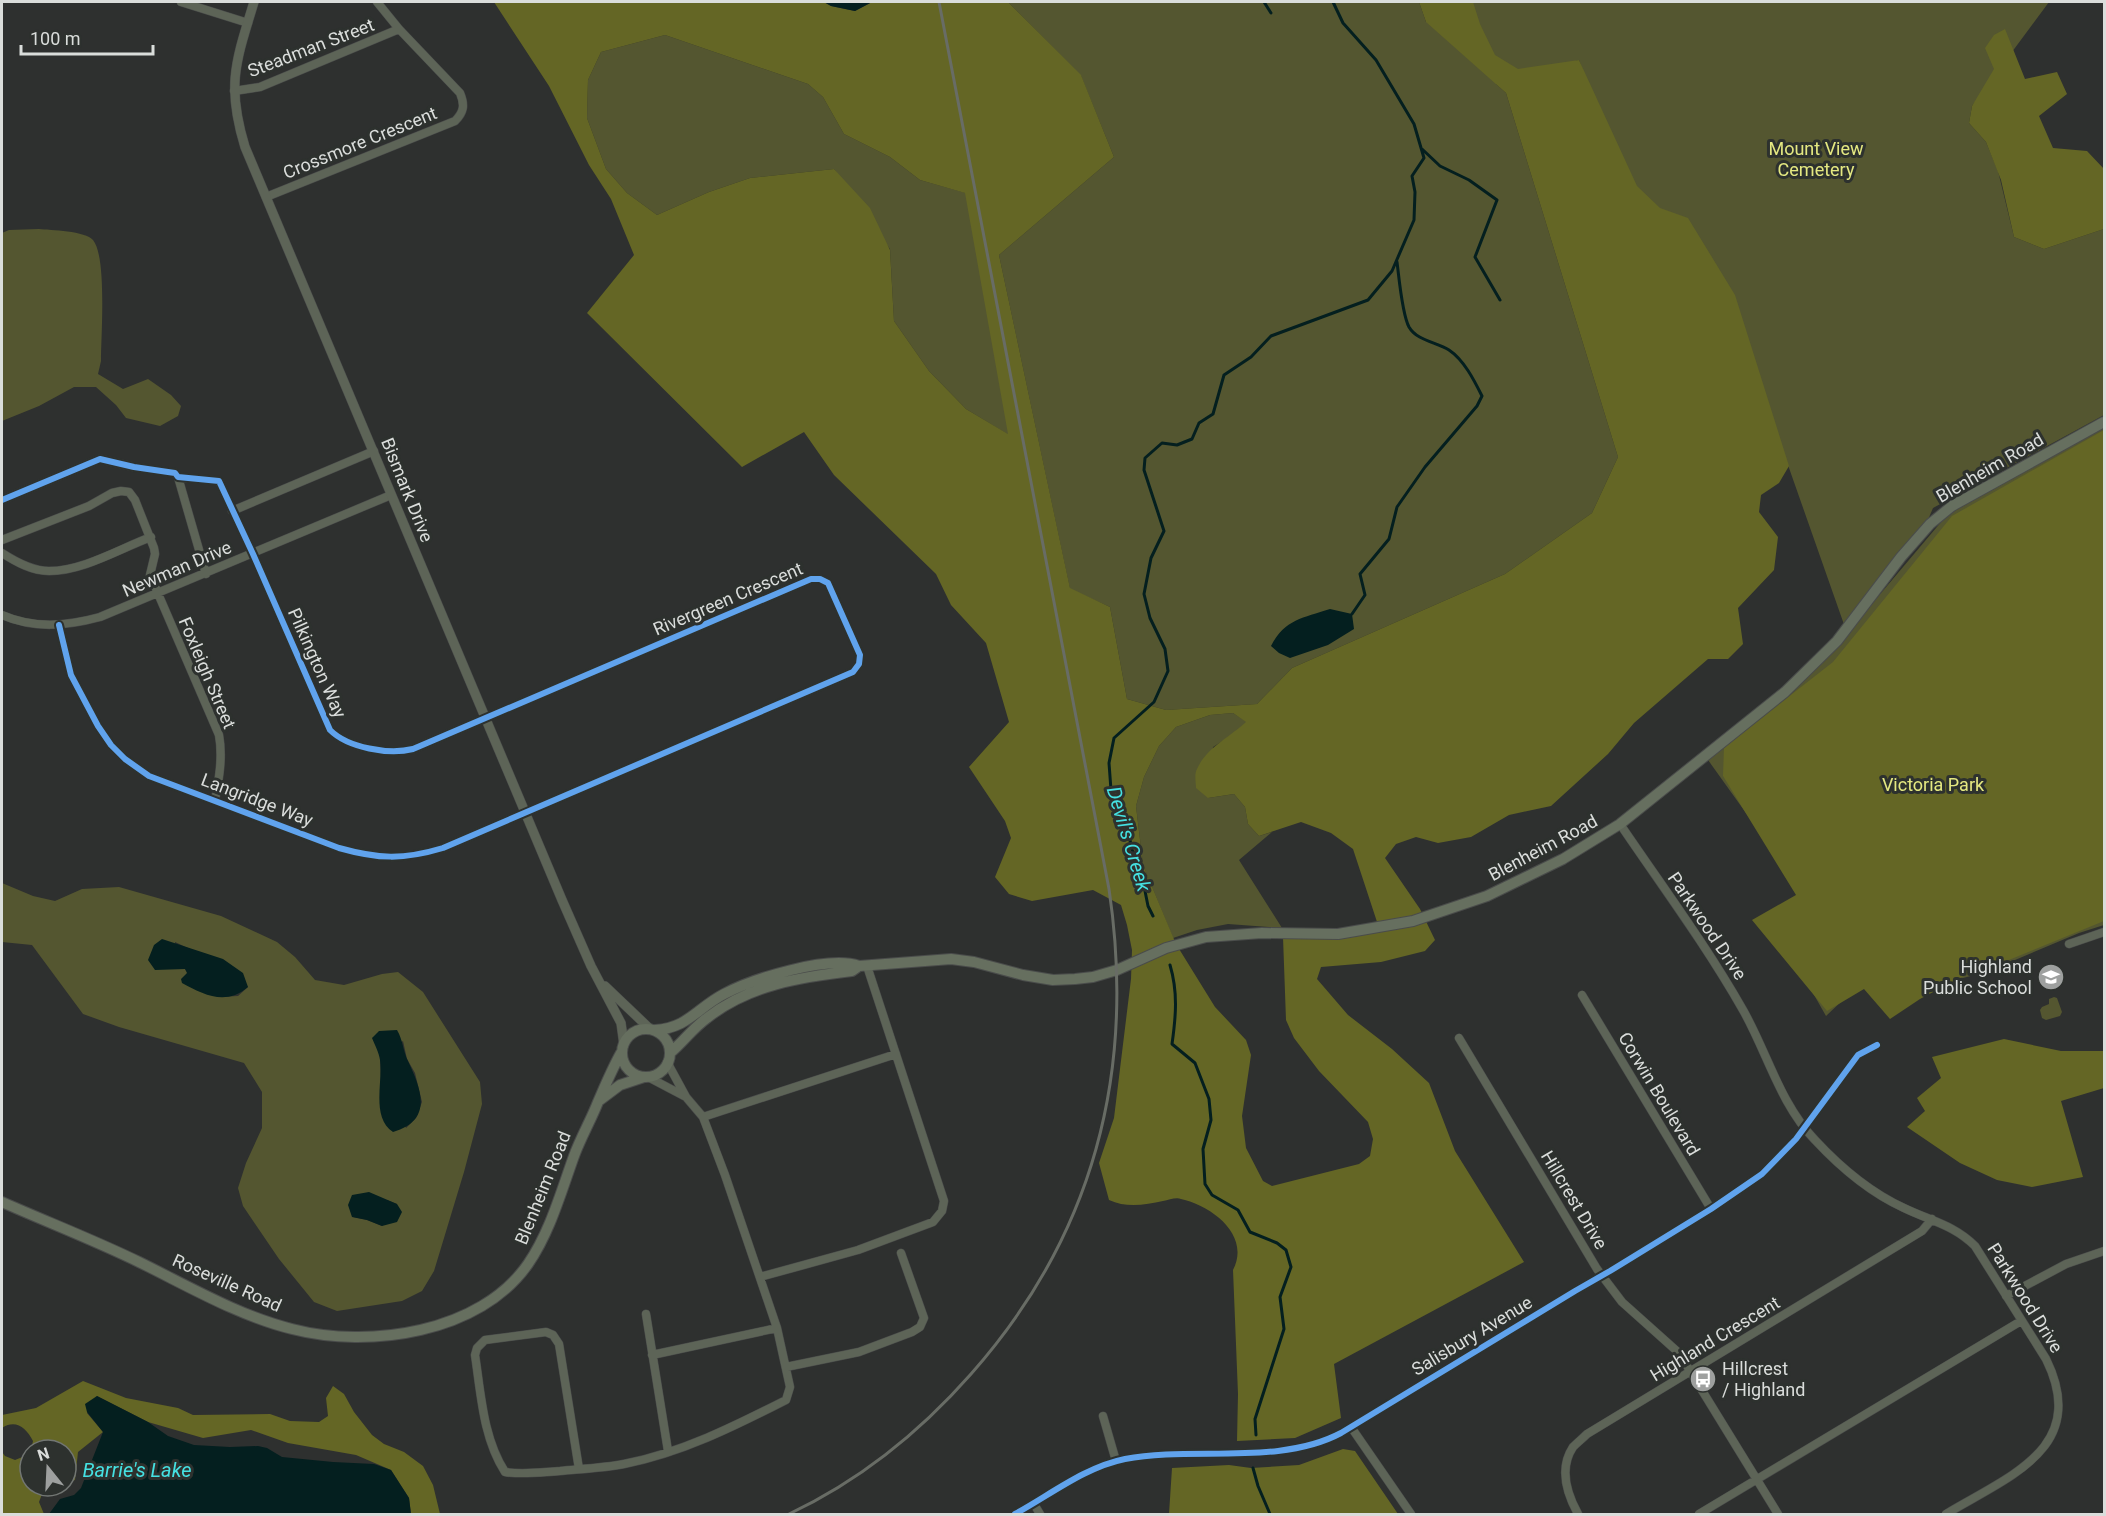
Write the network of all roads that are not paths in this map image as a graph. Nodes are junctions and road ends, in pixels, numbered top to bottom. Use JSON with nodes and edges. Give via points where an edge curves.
{"nodes":[{"id":1,"x":181,"y":2,"type":"edge"},
{"id":2,"x":254,"y":2,"type":"edge"},
{"id":3,"x":376,"y":2,"type":"edge"},
{"id":4,"x":248,"y":23,"type":"junction"},
{"id":5,"x":399,"y":29,"type":"junction"},
{"id":6,"x":234,"y":91,"type":"junction"},
{"id":7,"x":266,"y":196,"type":"junction"},
{"id":8,"x":2104,"y":422,"type":"edge"},
{"id":9,"x":374,"y":451,"type":"junction"},
{"id":10,"x":178,"y":477,"type":"junction"},
{"id":11,"x":391,"y":495,"type":"junction"},
{"id":12,"x":2,"y":500,"type":"edge"},
{"id":13,"x":232,"y":511,"type":"junction"},
{"id":14,"x":151,"y":537,"type":"junction"},
{"id":15,"x":2,"y":540,"type":"edge"},
{"id":16,"x":2,"y":553,"type":"edge"},
{"id":17,"x":253,"y":554,"type":"junction"},
{"id":18,"x":206,"y":573,"type":"junction"},
{"id":19,"x":158,"y":594,"type":"junction"},
{"id":20,"x":2,"y":615,"type":"edge"},
{"id":21,"x":60,"y":626,"type":"junction"},
{"id":22,"x":486,"y":718,"type":"junction"},
{"id":23,"x":215,"y":800,"type":"junction"},
{"id":24,"x":525,"y":812,"type":"junction"},
{"id":25,"x":1620,"y":824,"type":"junction"},
{"id":26,"x":2104,"y":932,"type":"edge"},
{"id":27,"x":2069,"y":944,"type":"dead end"},
{"id":28,"x":863,"y":966,"type":"junction"},
{"id":29,"x":600,"y":983,"type":"junction"},
{"id":30,"x":1582,"y":995,"type":"dead end"},
{"id":31,"x":652,"y":1029,"type":"junction"},
{"id":32,"x":1459,"y":1038,"type":"dead end"},
{"id":33,"x":1877,"y":1046,"type":"dead end"},
{"id":34,"x":623,"y":1049,"type":"junction"},
{"id":35,"x":896,"y":1054,"type":"junction"},
{"id":36,"x":668,"y":1058,"type":"junction"},
{"id":37,"x":646,"y":1077,"type":"junction"},
{"id":38,"x":686,"y":1096,"type":"junction"},
{"id":39,"x":599,"y":1100,"type":"junction"},
{"id":40,"x":703,"y":1117,"type":"junction"},
{"id":41,"x":1804,"y":1128,"type":"junction"},
{"id":42,"x":2,"y":1202,"type":"edge"},
{"id":43,"x":1711,"y":1209,"type":"junction"},
{"id":44,"x":1932,"y":1219,"type":"junction"},
{"id":45,"x":2104,"y":1251,"type":"edge"},
{"id":46,"x":901,"y":1253,"type":"dead end"},
{"id":47,"x":1602,"y":1276,"type":"junction"},
{"id":48,"x":760,"y":1277,"type":"junction"},
{"id":49,"x":2007,"y":1296,"type":"junction"},
{"id":50,"x":646,"y":1314,"type":"dead end"},
{"id":51,"x":2021,"y":1321,"type":"junction"},
{"id":52,"x":451,"y":1322,"type":"joint"},
{"id":53,"x":777,"y":1328,"type":"junction"},
{"id":54,"x":652,"y":1355,"type":"junction"},
{"id":55,"x":786,"y":1367,"type":"junction"},
{"id":56,"x":1691,"y":1371,"type":"junction"},
{"id":57,"x":1103,"y":1416,"type":"dead end"},
{"id":58,"x":1351,"y":1427,"type":"junction"},
{"id":59,"x":668,"y":1451,"type":"junction"},
{"id":60,"x":1116,"y":1461,"type":"junction"},
{"id":61,"x":579,"y":1469,"type":"junction"},
{"id":62,"x":1756,"y":1480,"type":"junction"},
{"id":63,"x":1034,"y":1504,"type":"junction"},
{"id":64,"x":1015,"y":1515,"type":"edge"},
{"id":65,"x":1040,"y":1515,"type":"edge"},
{"id":66,"x":1411,"y":1515,"type":"edge"},
{"id":67,"x":1578,"y":1515,"type":"edge"},
{"id":68,"x":1699,"y":1515,"type":"edge"},
{"id":69,"x":1778,"y":1515,"type":"edge"},
{"id":70,"x":1946,"y":1515,"type":"edge"}],
"edges":[{"from":1,"to":4,"type":"street"},
{"from":2,"to":4,"type":"street","name":"Bismark Drive"},
{"from":3,"to":5,"type":"street","name":"Crossmore Crescent"},
{"from":4,"to":6,"type":"street","name":"Bismark Drive","via":[[235,67]]},
{"from":5,"to":6,"type":"street","name":"Steadman Street","via":[[260,87]]},
{"from":5,"to":7,"type":"street","name":"Crossmore Crescent","via":[[460,93],[464,101],[460,116]]},
{"from":6,"to":7,"type":"street","name":"Bismark Drive","via":[[243,139]]},
{"from":7,"to":9,"type":"street","name":"Bismark Drive"},
{"from":8,"to":25,"type":"main road","name":"Blenheim Road","via":[[1978,490],[1930,524],[1837,641],[1785,692]]},
{"from":9,"to":11,"type":"street","name":"Bismark Drive"},
{"from":9,"to":13,"type":"street"},
{"from":10,"to":12,"type":"street","via":[[100,459]]},
{"from":10,"to":13,"type":"street","name":"Pilkington Way","via":[[219,481]]},
{"from":10,"to":18,"type":"street"},
{"from":11,"to":17,"type":"street","name":"Newman Drive"},
{"from":11,"to":22,"type":"street","name":"Bismark Drive"},
{"from":13,"to":17,"type":"street","name":"Pilkington Way"},
{"from":14,"to":15,"type":"street","via":[[135,500],[129,492],[122,491]]},
{"from":14,"to":16,"type":"street","via":[[66,569],[30,568]]},
{"from":14,"to":19,"type":"street","name":"Foxleigh Street","via":[[155,554],[150,575]]},
{"from":17,"to":18,"type":"street","name":"Newman Drive"},
{"from":17,"to":22,"type":"street","name":"Pilkington Way","via":[[325,721],[335,735],[372,750],[400,752]]},
{"from":18,"to":19,"type":"street","name":"Newman Drive"},
{"from":19,"to":21,"type":"street","name":"Newman Drive","via":[[100,617]]},
{"from":19,"to":23,"type":"street","name":"Foxleigh Street","via":[[219,735],[220,769]]},
{"from":20,"to":21,"type":"street","name":"Newman Drive"},
{"from":21,"to":23,"type":"street","name":"Langridge Way","via":[[71,675],[111,745],[149,776]]},
{"from":22,"to":24,"type":"street","name":"Bismark Drive"},
{"from":22,"to":24,"type":"street","name":"Rivergreen Crescent","via":[[811,579],[828,584],[860,656],[860,664],[853,672]]},
{"from":23,"to":24,"type":"street","name":"Langridge Way","via":[[339,848],[386,857],[443,848]]},
{"from":24,"to":29,"type":"street","name":"Bismark Drive"},
{"from":25,"to":28,"type":"main road","name":"Blenheim Road","via":[[1563,859],[1496,891],[1413,921],[1338,934],[1206,937],[1166,948],[1117,970],[1075,979],[1053,980],[951,959]]},
{"from":25,"to":41,"type":"street","name":"Parkwood Drive","via":[[1723,974]]},
{"from":26,"to":27,"type":"street"},
{"from":28,"to":31,"type":"main road","name":"Blenheim Road","via":[[825,965],[770,976],[723,994],[678,1026]]},
{"from":28,"to":35,"type":"street"},
{"from":28,"to":36,"type":"main road","name":"Blenheim Road","via":[[795,979],[743,995],[705,1019]]},
{"from":29,"to":31,"type":"street","name":"Bismark Drive"},
{"from":29,"to":34,"type":"street","name":"Bismark Drive","via":[[621,1023]]},
{"from":30,"to":43,"type":"street","name":"Corwin Boulevard"},
{"from":31,"to":34,"type":"main road","via":[[635,1032]]},
{"from":31,"to":36,"type":"main road","via":[[665,1040]]},
{"from":32,"to":47,"type":"street","name":"Hillcrest Drive"},
{"from":33,"to":41,"type":"street","name":"Salisbury Avenue","via":[[1858,1055]]},
{"from":34,"to":37,"type":"main road","via":[[622,1060],[629,1070]]},
{"from":34,"to":39,"type":"main road","name":"Blenheim Road"},
{"from":35,"to":40,"type":"street"},
{"from":35,"to":48,"type":"street","via":[[944,1201],[942,1211],[933,1222],[858,1250]]},
{"from":36,"to":37,"type":"main road","via":[[661,1071]]},
{"from":36,"to":38,"type":"street"},
{"from":37,"to":38,"type":"street"},
{"from":37,"to":39,"type":"main road","via":[[620,1085]]},
{"from":38,"to":40,"type":"street"},
{"from":39,"to":52,"type":"main road","name":"Blenheim Road","via":[[542,1242],[527,1266],[486,1304]]},
{"from":40,"to":48,"type":"street"},
{"from":41,"to":43,"type":"street","name":"Salisbury Avenue","via":[[1762,1174]]},
{"from":41,"to":44,"type":"street","name":"Parkwood Drive","via":[[1865,1187]]},
{"from":42,"to":52,"type":"main road","name":"Roseville Road","via":[[256,1317],[292,1329],[335,1336],[376,1336]]},
{"from":43,"to":47,"type":"street","name":"Salisbury Avenue"},
{"from":44,"to":49,"type":"street","name":"Parkwood Drive","via":[[1964,1234]]},
{"from":44,"to":56,"type":"street","name":"Highland Crescent","via":[[1922,1231]]},
{"from":45,"to":49,"type":"street","via":[[2066,1264]]},
{"from":46,"to":55,"type":"street","via":[[924,1318],[920,1327],[859,1352]]},
{"from":47,"to":56,"type":"street","name":"Hillcrest Drive","via":[[1622,1302],[1679,1353]]},
{"from":47,"to":58,"type":"street","name":"Salisbury Avenue"},
{"from":48,"to":53,"type":"street"},
{"from":49,"to":51,"type":"street","name":"Parkwood Drive"},
{"from":50,"to":54,"type":"street"},
{"from":51,"to":62,"type":"street"},
{"from":51,"to":70,"type":"street","name":"Parkwood Drive","via":[[2055,1377],[2060,1409],[2057,1422],[2040,1454]]},
{"from":53,"to":54,"type":"street"},
{"from":53,"to":55,"type":"street"},
{"from":54,"to":59,"type":"street"},
{"from":55,"to":59,"type":"street","via":[[790,1387],[786,1400],[737,1425]]},
{"from":56,"to":62,"type":"street","name":"Hillcrest Drive"},
{"from":56,"to":67,"type":"street","name":"Highland Crescent","via":[[1587,1434],[1573,1448],[1565,1469]]},
{"from":57,"to":60,"type":"street"},
{"from":58,"to":60,"type":"street","name":"Salisbury Avenue","via":[[1321,1443],[1292,1449]]},
{"from":58,"to":66,"type":"street"},
{"from":59,"to":61,"type":"street","via":[[624,1464]]},
{"from":60,"to":63,"type":"street","name":"Salisbury Avenue"},
{"from":61,"to":61,"type":"street","via":[[505,1472],[485,1424],[475,1355],[485,1340],[546,1332],[553,1335],[559,1344]]},
{"from":62,"to":68,"type":"street"},
{"from":62,"to":69,"type":"street","name":"Hillcrest Drive"},
{"from":63,"to":64,"type":"street","name":"Salisbury Avenue"},
{"from":63,"to":65,"type":"street"}]}
